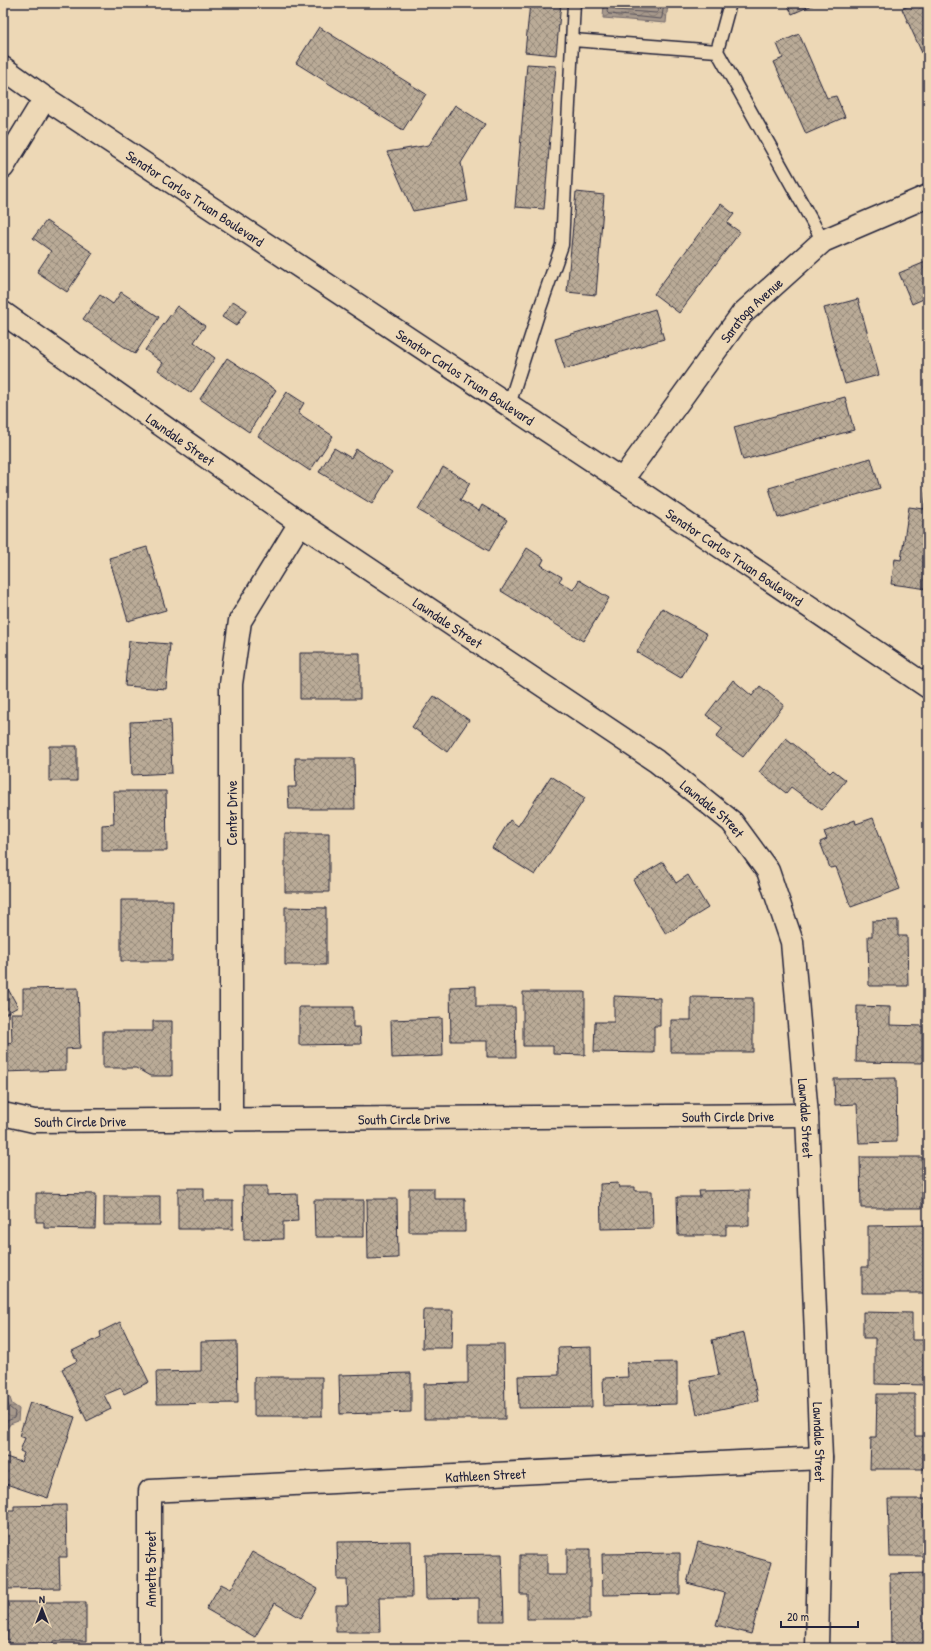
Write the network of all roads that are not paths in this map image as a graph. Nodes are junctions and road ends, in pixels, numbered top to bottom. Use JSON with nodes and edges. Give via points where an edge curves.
{"nodes":[{"id":1,"x":574,"y":3,"type":"edge"},
{"id":2,"x":730,"y":3,"type":"edge"},
{"id":3,"x":574,"y":40,"type":"junction"},
{"id":4,"x":717,"y":51,"type":"junction"},
{"id":5,"x":3,"y":68,"type":"edge"},
{"id":6,"x":45,"y":98,"type":"junction"},
{"id":7,"x":3,"y":167,"type":"edge"},
{"id":8,"x":928,"y":196,"type":"edge"},
{"id":9,"x":823,"y":241,"type":"junction"},
{"id":10,"x":3,"y":313,"type":"edge"},
{"id":11,"x":509,"y":405,"type":"junction"},
{"id":12,"x":622,"y":480,"type":"junction"},
{"id":13,"x":300,"y":523,"type":"junction"},
{"id":14,"x":928,"y":687,"type":"edge"},
{"id":15,"x":3,"y":1114,"type":"edge"},
{"id":16,"x":807,"y":1115,"type":"junction"},
{"id":17,"x":231,"y":1120,"type":"junction"},
{"id":18,"x":821,"y":1458,"type":"junction"},
{"id":19,"x":150,"y":1491,"type":"joint"},
{"id":20,"x":150,"y":1648,"type":"edge"},
{"id":21,"x":817,"y":1648,"type":"edge"}],
"edges":[{"from":1,"to":3,"type":"lane"},
{"from":2,"to":4,"type":"lane"},
{"from":3,"to":4,"type":"lane"},
{"from":3,"to":11,"type":"lane","via":[[562,245]]},
{"from":4,"to":9,"type":"lane"},
{"from":5,"to":6,"type":"street","name":"Senator Carlos Truan Boulevard"},
{"from":6,"to":7,"type":"street"},
{"from":6,"to":11,"type":"street","name":"Senator Carlos Truan Boulevard"},
{"from":8,"to":9,"type":"street","name":"Saratoga Avenue"},
{"from":9,"to":12,"type":"street","name":"Saratoga Avenue","via":[[742,314]]},
{"from":10,"to":13,"type":"street","name":"Lawndale Street"},
{"from":11,"to":12,"type":"street","name":"Senator Carlos Truan Boulevard"},
{"from":12,"to":14,"type":"street","name":"Senator Carlos Truan Boulevard"},
{"from":13,"to":16,"type":"street","name":"Lawndale Street","via":[[656,760],[732,822],[768,871],[792,942]]},
{"from":13,"to":17,"type":"street","name":"Center Drive","via":[[240,621],[231,684]]},
{"from":15,"to":17,"type":"street","name":"South Circle Drive","via":[[34,1121]]},
{"from":16,"to":17,"type":"street","name":"South Circle Drive"},
{"from":16,"to":18,"type":"street","name":"Lawndale Street"},
{"from":18,"to":19,"type":"street","name":"Kathleen Street"},
{"from":18,"to":21,"type":"street","name":"Lawndale Street"},
{"from":19,"to":20,"type":"street","name":"Annette Street"}]}
